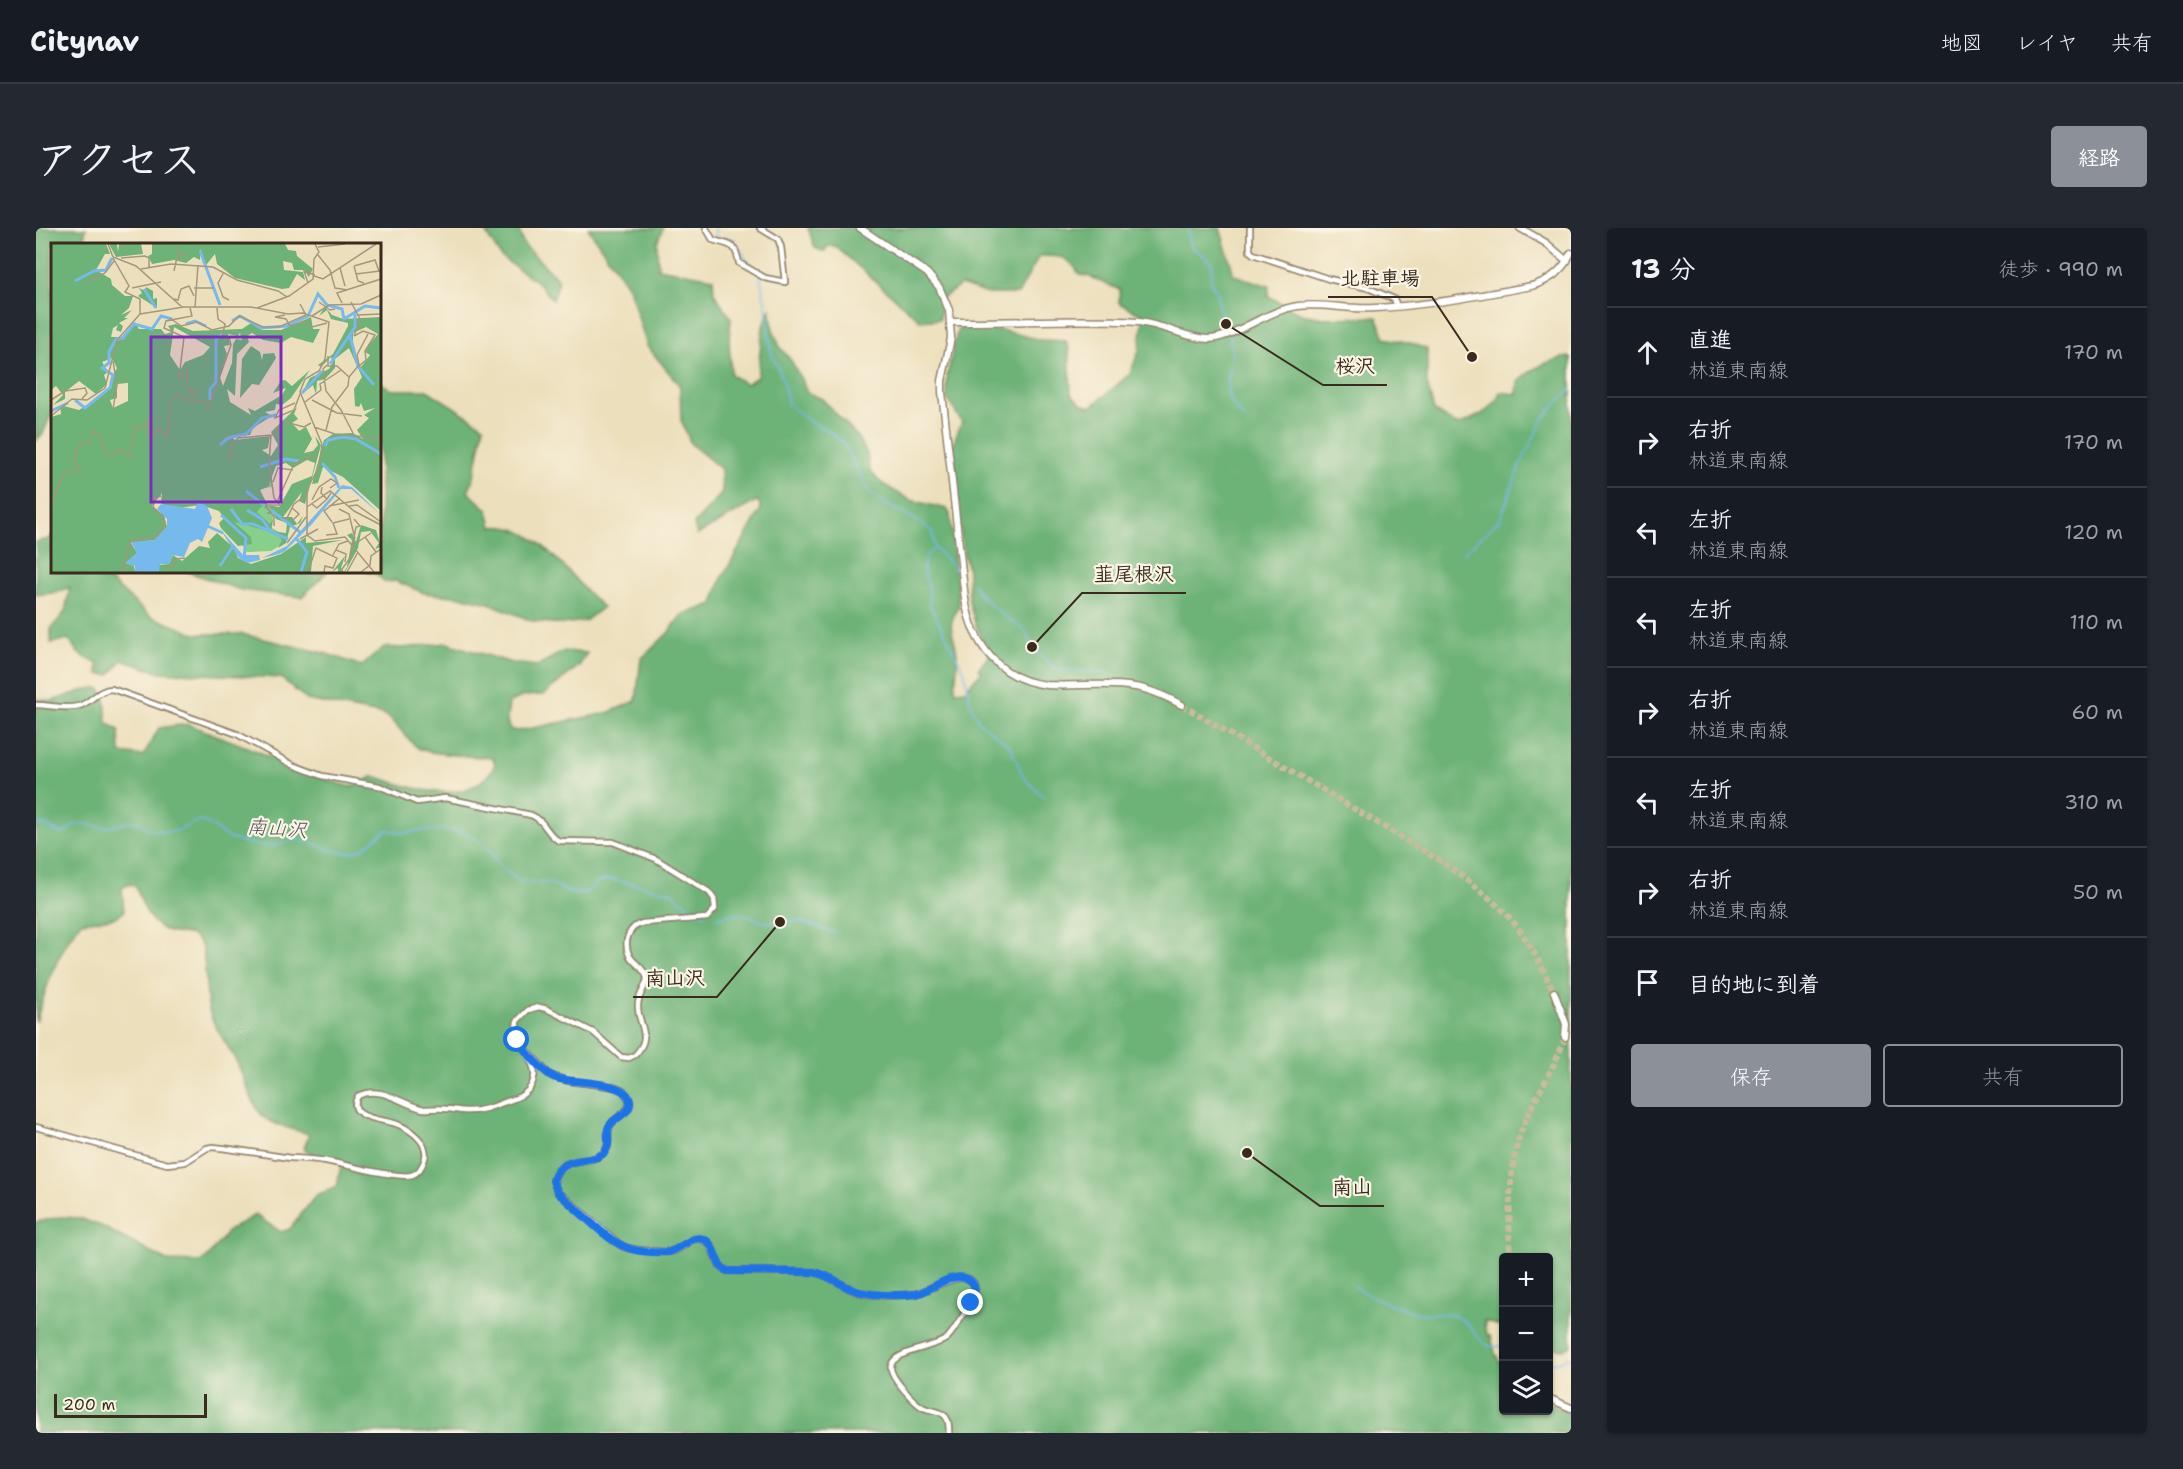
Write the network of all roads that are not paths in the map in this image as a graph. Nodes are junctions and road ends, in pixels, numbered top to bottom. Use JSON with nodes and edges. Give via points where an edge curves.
{"nodes":[{"id":1,"x":706,"y":228,"type":"edge"},
{"id":2,"x":760,"y":228,"type":"edge"},
{"id":3,"x":860,"y":228,"type":"edge"},
{"id":4,"x":1250,"y":228,"type":"edge"},
{"id":5,"x":1520,"y":228,"type":"edge"},
{"id":6,"x":1571,"y":253,"type":"edge"},
{"id":7,"x":1567,"y":261,"type":"junction"},
{"id":8,"x":1397,"y":306,"type":"junction"},
{"id":9,"x":951,"y":322,"type":"junction"},
{"id":10,"x":36,"y":705,"type":"edge"},
{"id":11,"x":1182,"y":705,"type":"tunnel mouth"},
{"id":12,"x":1554,"y":992,"type":"tunnel mouth"},
{"id":13,"x":1565,"y":1037,"type":"dead end"},
{"id":14,"x":525,"y":1050,"type":"junction"},
{"id":15,"x":36,"y":1127,"type":"edge"},
{"id":16,"x":1553,"y":1400,"type":"edge"},
{"id":17,"x":1571,"y":1408,"type":"edge"},
{"id":18,"x":949,"y":1433,"type":"edge"}],
"edges":[{"from":1,"to":2,"type":"street","via":[[713,240],[731,244],[739,263],[765,278],[785,282],[778,238]]},
{"from":3,"to":9,"type":"street","via":[[934,280],[944,295]]},
{"from":4,"to":8,"type":"street","via":[[1253,254],[1368,288],[1394,299]]},
{"from":5,"to":7,"type":"street"},
{"from":6,"to":7,"type":"street"},
{"from":7,"to":8,"type":"street","via":[[1546,282],[1532,286]]},
{"from":8,"to":9,"type":"street","via":[[1297,306],[1211,339],[1159,326],[1112,321]]},
{"from":9,"to":11,"type":"street","via":[[942,392],[964,599],[971,627],[982,648],[999,665],[1028,681],[1049,685],[1119,685],[1151,691]]},
{"from":10,"to":14,"type":"street","via":[[72,707],[112,690],[237,734],[321,776],[379,786],[417,802],[445,798],[536,817],[559,841],[607,841],[656,859],[709,892],[715,903],[707,918],[643,923],[630,931],[629,954],[647,978],[638,1006],[644,1038],[636,1055],[621,1057],[585,1027],[543,1007],[528,1010],[517,1021],[517,1040]]},
{"from":12,"to":13,"type":"street","via":[[1566,1024]]},
{"from":14,"to":15,"type":"street","via":[[534,1073],[533,1082],[520,1098],[490,1108],[426,1109],[384,1094],[358,1096],[356,1106],[365,1116],[400,1125],[422,1142],[425,1158],[410,1176],[213,1147],[185,1162],[167,1164]]},
{"from":14,"to":18,"type":"street","via":[[553,1077],[616,1087],[628,1097],[628,1109],[610,1124],[605,1152],[595,1158],[569,1162],[553,1181],[558,1193],[624,1247],[668,1252],[701,1239],[709,1242],[719,1264],[727,1271],[814,1272],[866,1293],[911,1294],[957,1278],[970,1281],[975,1288],[974,1298],[950,1336],[898,1356],[891,1365],[893,1377],[918,1404],[946,1417]]},
{"from":16,"to":17,"type":"street"}]}
